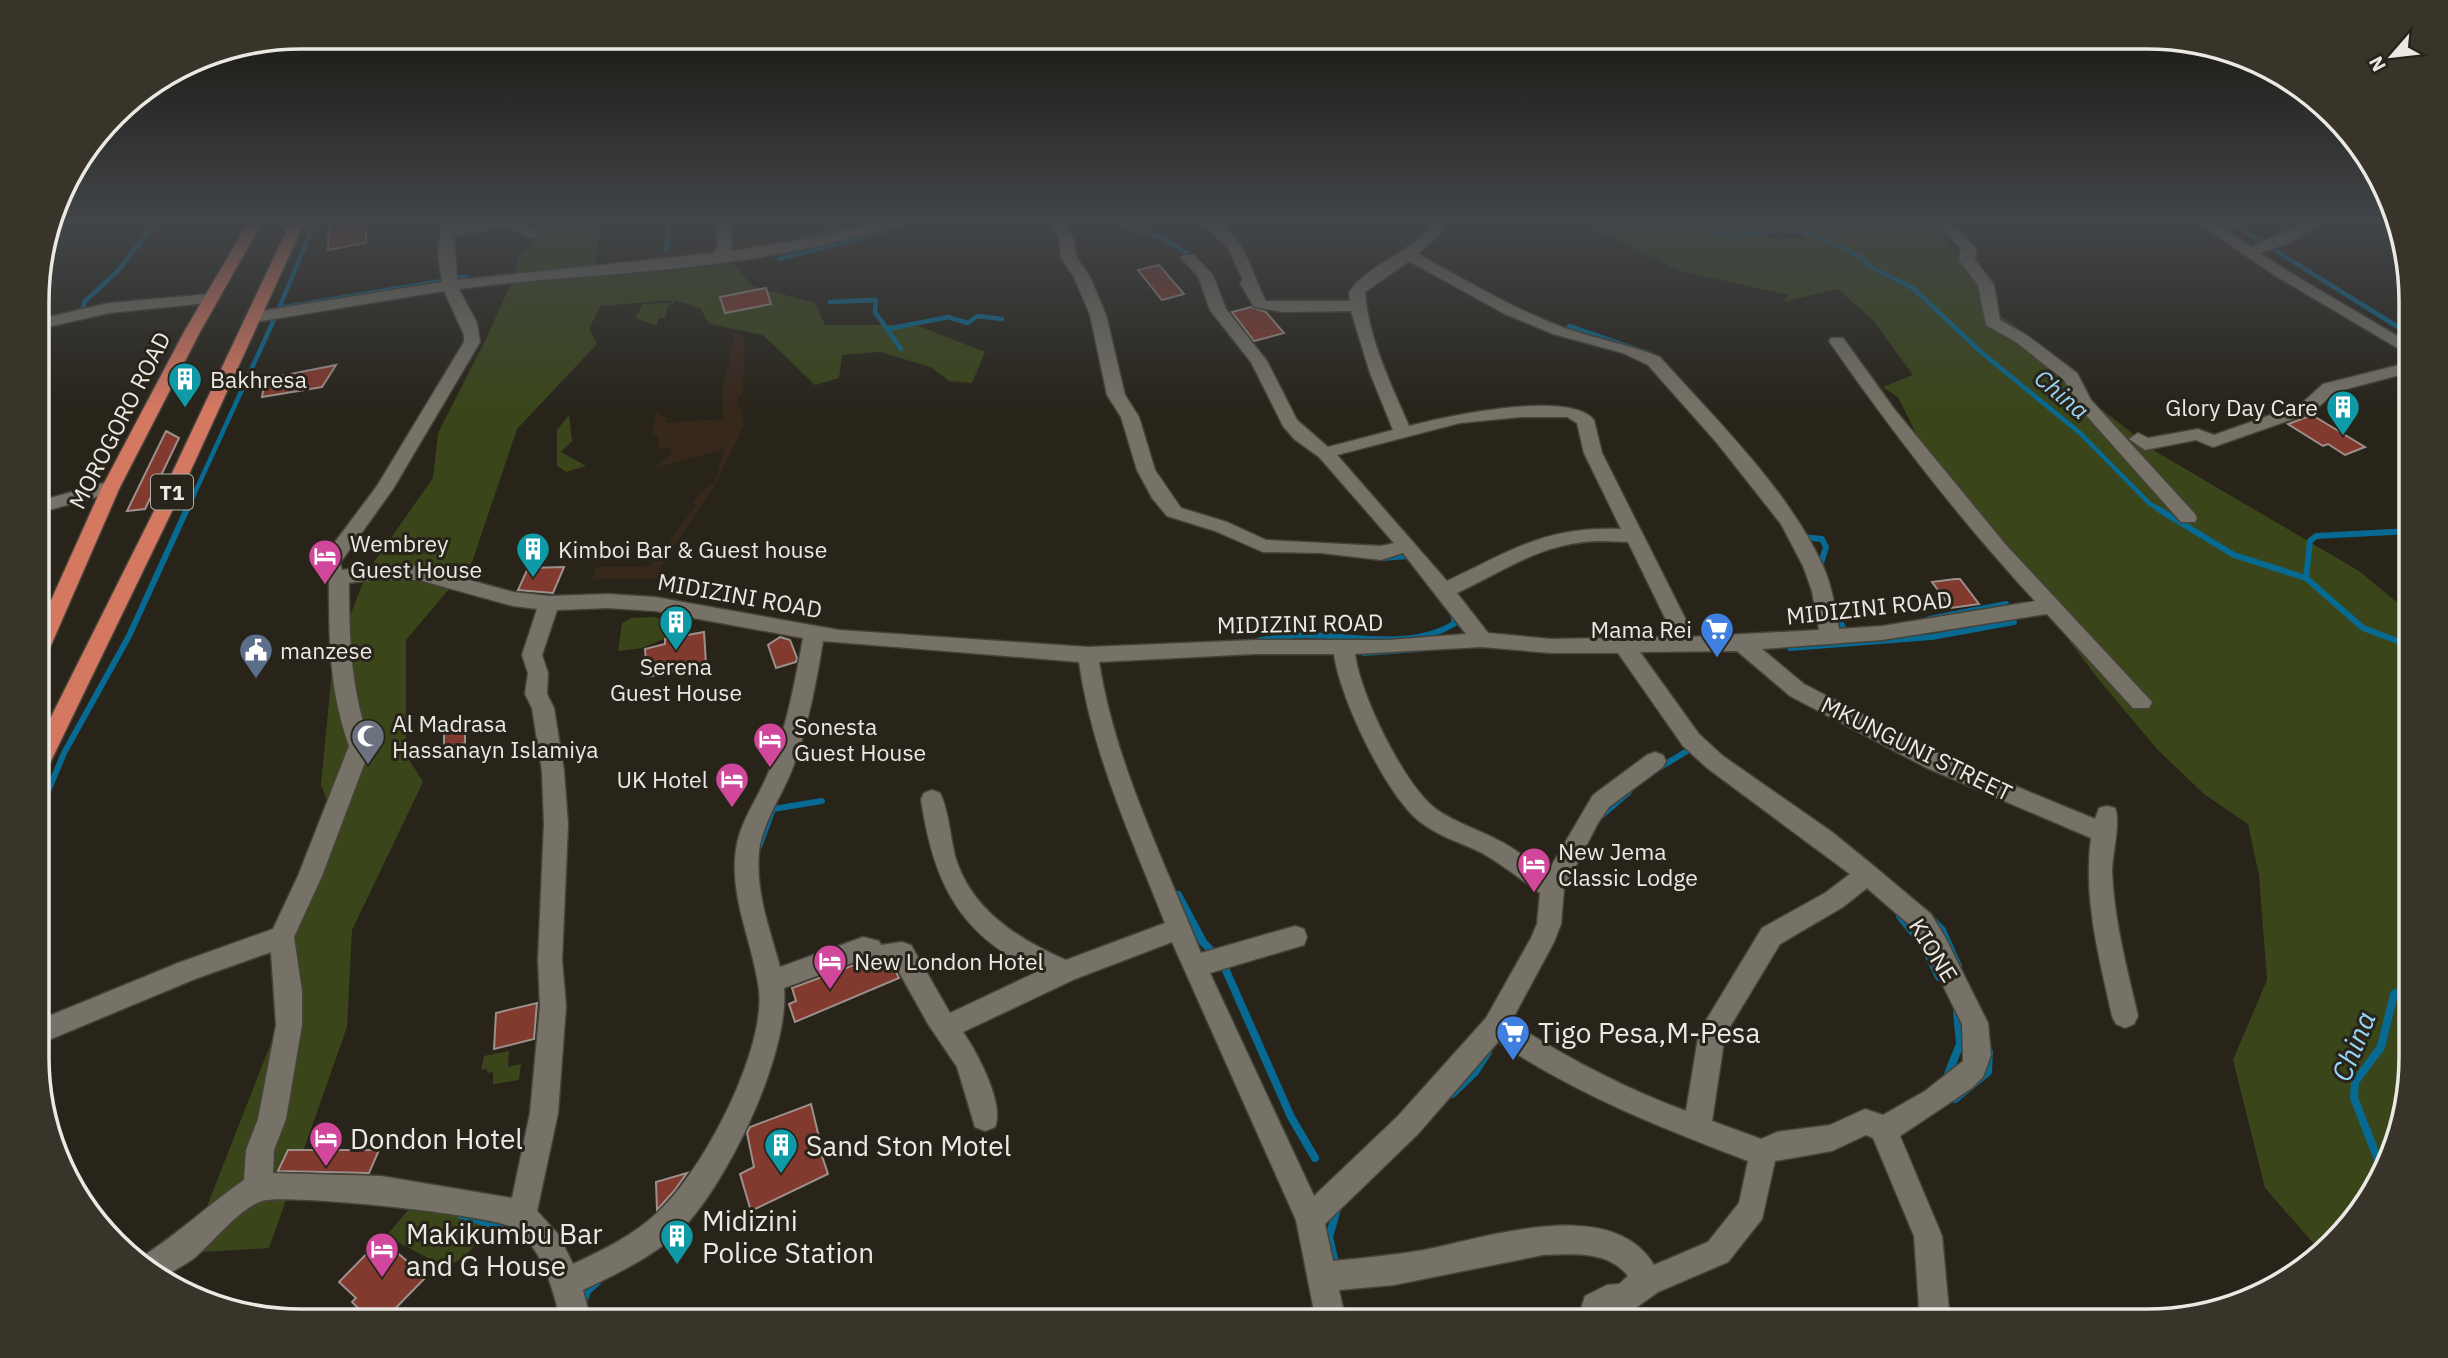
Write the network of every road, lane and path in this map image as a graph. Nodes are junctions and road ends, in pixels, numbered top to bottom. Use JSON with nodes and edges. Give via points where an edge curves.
{"nodes":[{"id":1,"x":220,"y":282,"type":"edge"},
{"id":2,"x":271,"y":282,"type":"edge"},
{"id":3,"x":477,"y":282,"type":"edge"},
{"id":4,"x":1084,"y":282,"type":"edge"},
{"id":5,"x":1208,"y":282,"type":"edge"},
{"id":6,"x":1251,"y":282,"type":"edge"},
{"id":7,"x":1366,"y":282,"type":"edge"},
{"id":8,"x":1458,"y":282,"type":"edge"},
{"id":9,"x":1984,"y":282,"type":"edge"},
{"id":10,"x":2298,"y":282,"type":"edge"},
{"id":11,"x":450,"y":285,"type":"junction"},
{"id":12,"x":210,"y":299,"type":"junction"},
{"id":13,"x":1358,"y":308,"type":"junction"},
{"id":14,"x":256,"y":317,"type":"junction"},
{"id":15,"x":49,"y":322,"type":"edge"},
{"id":16,"x":1837,"y":341,"type":"dead end"},
{"id":17,"x":2399,"y":345,"type":"edge"},
{"id":18,"x":2399,"y":370,"type":"edge"},
{"id":19,"x":1402,"y":431,"type":"junction"},
{"id":20,"x":2138,"y":439,"type":"dead end"},
{"id":21,"x":1325,"y":453,"type":"junction"},
{"id":22,"x":111,"y":487,"type":"junction"},
{"id":23,"x":49,"y":500,"type":"edge"},
{"id":24,"x":2188,"y":518,"type":"dead end"},
{"id":25,"x":1632,"y":536,"type":"junction"},
{"id":26,"x":1406,"y":546,"type":"junction"},
{"id":27,"x":339,"y":577,"type":"junction"},
{"id":28,"x":1443,"y":591,"type":"junction"},
{"id":29,"x":549,"y":603,"type":"junction"},
{"id":30,"x":2051,"y":606,"type":"junction"},
{"id":31,"x":49,"y":616,"type":"edge"},
{"id":32,"x":814,"y":632,"type":"junction"},
{"id":33,"x":1831,"y":639,"type":"junction"},
{"id":34,"x":1482,"y":640,"type":"junction"},
{"id":35,"x":1742,"y":644,"type":"junction"},
{"id":36,"x":1680,"y":645,"type":"junction"},
{"id":37,"x":1625,"y":647,"type":"junction"},
{"id":38,"x":1345,"y":648,"type":"junction"},
{"id":39,"x":1088,"y":655,"type":"junction"},
{"id":40,"x":2141,"y":702,"type":"dead end"},
{"id":41,"x":49,"y":742,"type":"edge"},
{"id":42,"x":1654,"y":761,"type":"dead end"},
{"id":43,"x":932,"y":799,"type":"dead end"},
{"id":44,"x":1867,"y":874,"type":"junction"},
{"id":45,"x":1552,"y":889,"type":"junction"},
{"id":46,"x":1179,"y":928,"type":"junction"},
{"id":47,"x":282,"y":937,"type":"junction"},
{"id":48,"x":1295,"y":937,"type":"dead end"},
{"id":49,"x":1194,"y":966,"type":"junction"},
{"id":50,"x":1066,"y":971,"type":"junction"},
{"id":51,"x":771,"y":982,"type":"junction"},
{"id":52,"x":2125,"y":1016,"type":"dead end"},
{"id":53,"x":1496,"y":1026,"type":"junction"},
{"id":54,"x":49,"y":1028,"type":"edge"},
{"id":55,"x":945,"y":1028,"type":"junction"},
{"id":56,"x":985,"y":1118,"type":"dead end"},
{"id":57,"x":1697,"y":1129,"type":"junction"},
{"id":58,"x":1886,"y":1129,"type":"junction"},
{"id":59,"x":1763,"y":1153,"type":"junction"},
{"id":60,"x":258,"y":1187,"type":"junction"},
{"id":61,"x":522,"y":1216,"type":"junction"},
{"id":62,"x":1310,"y":1219,"type":"junction"},
{"id":63,"x":157,"y":1264,"type":"edge"},
{"id":64,"x":1322,"y":1277,"type":"junction"},
{"id":65,"x":1648,"y":1282,"type":"junction"},
{"id":66,"x":566,"y":1283,"type":"junction"},
{"id":67,"x":573,"y":1309,"type":"edge"},
{"id":68,"x":1329,"y":1309,"type":"edge"},
{"id":69,"x":1595,"y":1309,"type":"edge"},
{"id":70,"x":1934,"y":1309,"type":"edge"}],
"edges":[{"from":1,"to":12,"type":"highway","name":"MOROGORO ROAD","number":"T1"},
{"from":2,"to":14,"type":"highway","number":"T1"},
{"from":3,"to":11,"type":"street"},
{"from":4,"to":26,"type":"street","via":[[1098,315],[1116,395],[1130,416],[1146,470],[1174,512],[1263,546],[1381,553]]},
{"from":5,"to":21,"type":"street","via":[[1218,310],[1259,361],[1289,422]]},
{"from":6,"to":13,"type":"street","via":[[1248,288],[1260,304]]},
{"from":7,"to":13,"type":"street","via":[[1356,296]]},
{"from":8,"to":33,"type":"street","via":[[1559,331],[1654,360],[1789,521],[1814,566]]},
{"from":9,"to":24,"type":"street","via":[[1992,322],[2073,379],[2084,402]]},
{"from":10,"to":17,"type":"street"},
{"from":11,"to":14,"type":"street"},
{"from":11,"to":27,"type":"street","via":[[470,326],[470,349],[384,489],[330,562],[331,572]]},
{"from":12,"to":15,"type":"street","via":[[109,308]]},
{"from":12,"to":22,"type":"highway","name":"MOROGORO ROAD","number":"T1"},
{"from":13,"to":19,"type":"street"},
{"from":14,"to":41,"type":"highway","number":"T1"},
{"from":16,"to":30,"type":"street","via":[[1889,414]]},
{"from":18,"to":20,"type":"street","via":[[2329,388],[2307,408],[2213,441],[2198,434],[2145,444]]},
{"from":19,"to":21,"type":"street"},
{"from":19,"to":25,"type":"street","via":[[1484,415],[1570,412],[1582,417],[1593,453]]},
{"from":21,"to":26,"type":"street"},
{"from":22,"to":23,"type":"street"},
{"from":22,"to":31,"type":"highway","name":"MOROGORO ROAD","number":"T1"},
{"from":25,"to":28,"type":"street","via":[[1557,539],[1518,552]]},
{"from":25,"to":36,"type":"street","via":[[1675,620]]},
{"from":26,"to":28,"type":"street"},
{"from":27,"to":29,"type":"street","name":"MIDIZINI ROAD","via":[[419,573],[481,592]]},
{"from":27,"to":47,"type":"street","via":[[339,650],[347,710],[359,753]]},
{"from":28,"to":34,"type":"street"},
{"from":29,"to":32,"type":"street","name":"MIDIZINI ROAD","via":[[655,604]]},
{"from":29,"to":61,"type":"street","via":[[531,655],[554,771],[551,1055]]},
{"from":30,"to":33,"type":"street","name":"MIDIZINI ROAD"},
{"from":30,"to":40,"type":"street"},
{"from":32,"to":39,"type":"street","name":"MIDIZINI ROAD"},
{"from":32,"to":51,"type":"street","via":[[800,714],[769,798],[752,828],[745,870]]},
{"from":33,"to":35,"type":"street","name":"MIDIZINI ROAD"},
{"from":34,"to":37,"type":"street","name":"MIDIZINI ROAD"},
{"from":34,"to":38,"type":"street","name":"MIDIZINI ROAD"},
{"from":35,"to":36,"type":"street","name":"MIDIZINI ROAD"},
{"from":35,"to":52,"type":"street","name":"MKUNGUNI STREET","via":[[1797,690],[1935,762],[2105,824],[2101,895]]},
{"from":36,"to":37,"type":"street","name":"MIDIZINI ROAD"},
{"from":37,"to":44,"type":"street","name":"KIONE","via":[[1691,740]]},
{"from":38,"to":39,"type":"street","name":"MIDIZINI ROAD"},
{"from":38,"to":45,"type":"street","via":[[1346,665],[1373,736],[1410,797],[1453,832],[1491,847]]},
{"from":39,"to":46,"type":"street","via":[[1107,746]]},
{"from":42,"to":45,"type":"street","via":[[1601,801]]},
{"from":43,"to":50,"type":"street","via":[[941,854],[958,893],[973,913],[1033,957]]},
{"from":44,"to":57,"type":"street","via":[[1771,936],[1712,1032]]},
{"from":44,"to":58,"type":"street","name":"KIONE","via":[[1922,921],[1968,1005],[1979,1040],[1974,1068],[1963,1079]]},
{"from":45,"to":53,"type":"street","via":[[1549,924],[1542,942]]},
{"from":46,"to":49,"type":"street"},
{"from":46,"to":50,"type":"street"},
{"from":47,"to":54,"type":"street"},
{"from":47,"to":60,"type":"street","via":[[289,1025],[272,1119],[260,1150]]},
{"from":48,"to":49,"type":"street"},
{"from":49,"to":62,"type":"street"},
{"from":50,"to":55,"type":"street"},
{"from":51,"to":55,"type":"street","via":[[863,948],[882,958],[902,953]]},
{"from":51,"to":66,"type":"street","via":[[773,1009],[766,1050],[709,1169],[687,1203],[656,1233]]},
{"from":53,"to":57,"type":"street","via":[[1558,1067]]},
{"from":53,"to":62,"type":"street","via":[[1408,1125]]},
{"from":55,"to":56,"type":"street","via":[[969,1062]]},
{"from":57,"to":59,"type":"street"},
{"from":58,"to":59,"type":"street","via":[[1865,1122],[1832,1138],[1777,1145]]},
{"from":58,"to":70,"type":"street","via":[[1928,1236]]},
{"from":59,"to":65,"type":"street","via":[[1752,1209],[1727,1243],[1697,1264]]},
{"from":60,"to":61,"type":"street","via":[[381,1190]]},
{"from":60,"to":63,"type":"street"},
{"from":61,"to":66,"type":"street","via":[[548,1244]]},
{"from":62,"to":64,"type":"street"},
{"from":64,"to":65,"type":"street","via":[[1394,1270],[1561,1240],[1623,1250]]},
{"from":64,"to":68,"type":"street"},
{"from":65,"to":69,"type":"street","via":[[1624,1300],[1607,1300]]},
{"from":66,"to":67,"type":"street"}]}
